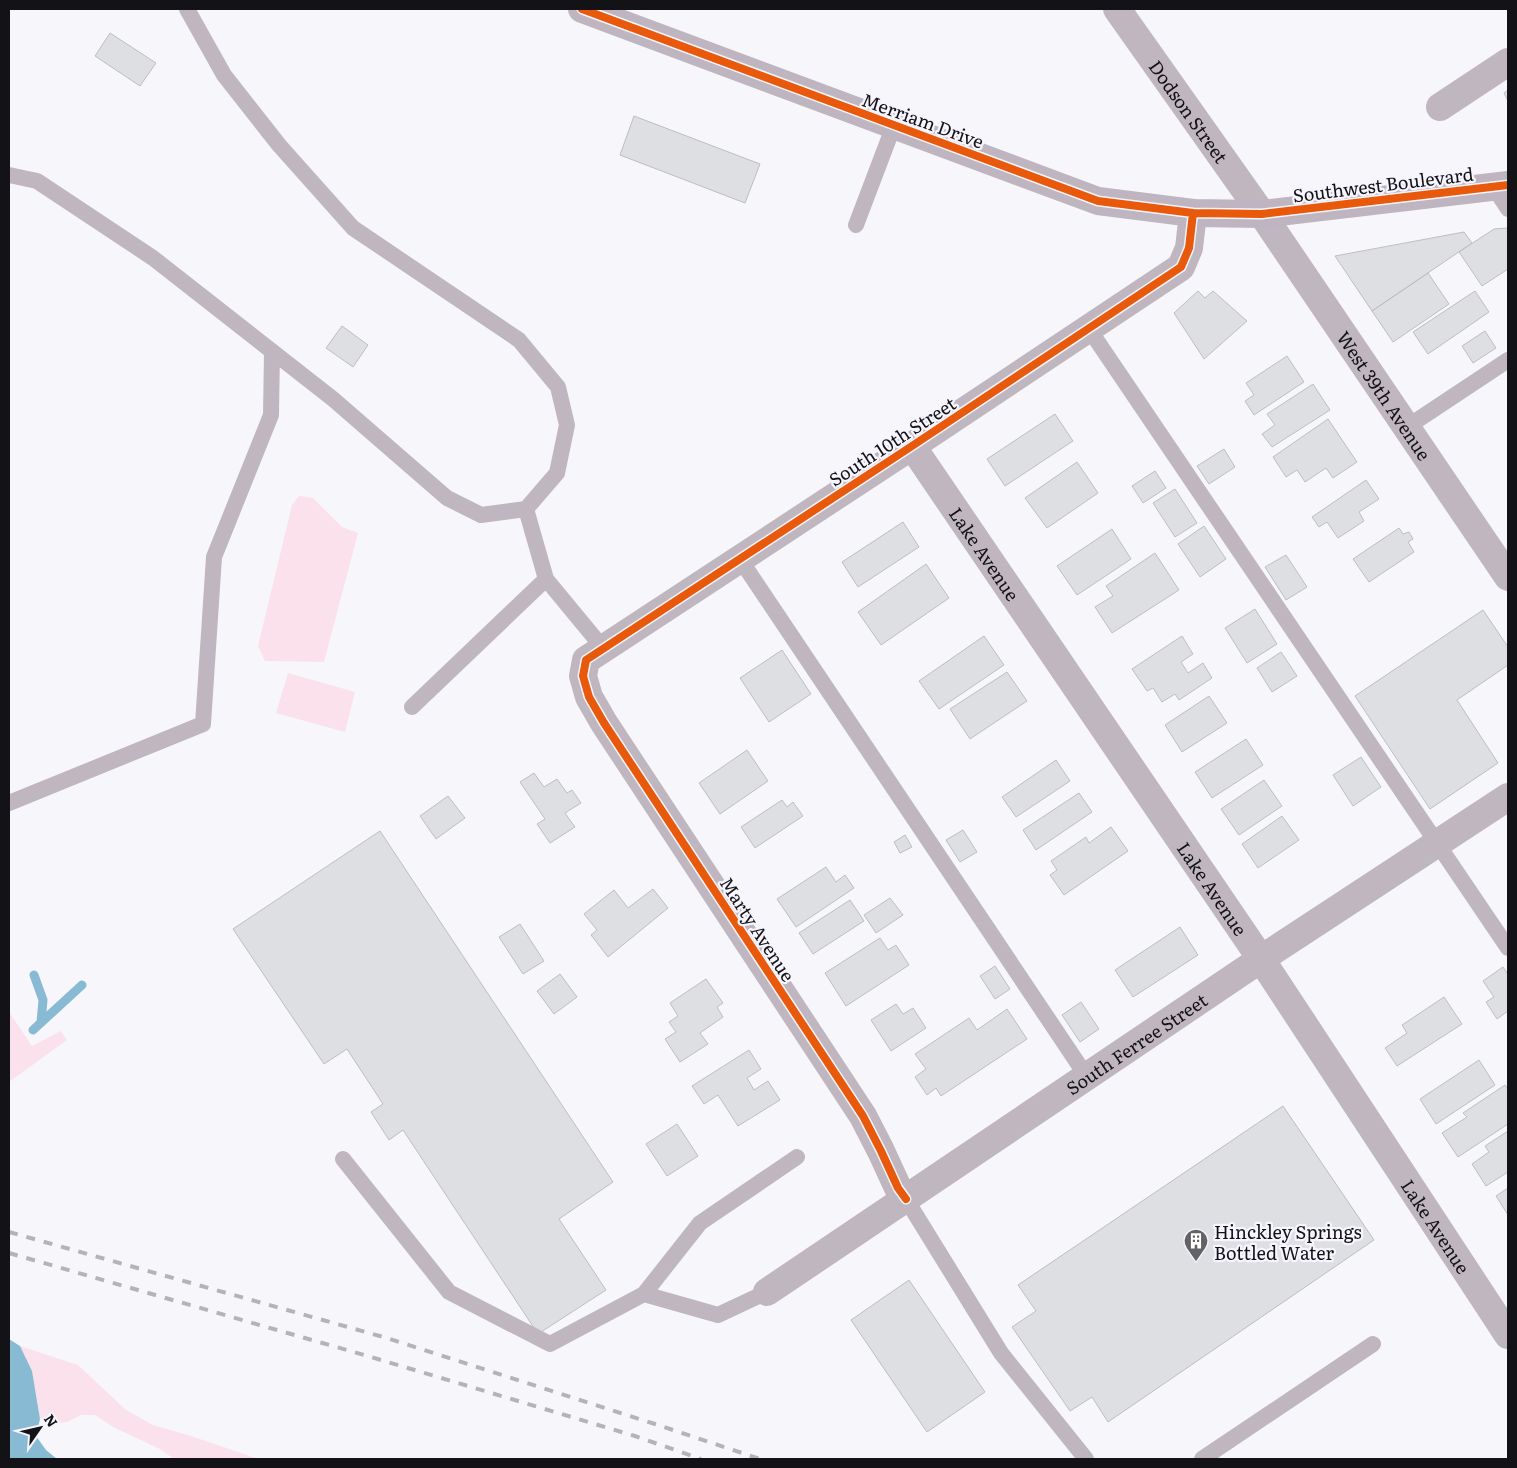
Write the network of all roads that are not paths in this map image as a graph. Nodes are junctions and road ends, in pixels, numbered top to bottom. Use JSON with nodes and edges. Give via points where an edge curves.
{"nodes":[{"id":1,"x":187,"y":9,"type":"edge"},
{"id":2,"x":582,"y":9,"type":"edge"},
{"id":3,"x":1117,"y":9,"type":"edge"},
{"id":4,"x":1508,"y":62,"type":"edge"},
{"id":5,"x":1440,"y":108,"type":"dead end"},
{"id":6,"x":894,"y":125,"type":"junction"},
{"id":7,"x":9,"y":175,"type":"edge"},
{"id":8,"x":1500,"y":185,"type":"edge"},
{"id":9,"x":1508,"y":209,"type":"edge"},
{"id":10,"x":1193,"y":213,"type":"junction"},
{"id":11,"x":1262,"y":214,"type":"junction"},
{"id":12,"x":856,"y":225,"type":"dead end"},
{"id":13,"x":1089,"y":329,"type":"junction"},
{"id":14,"x":272,"y":351,"type":"junction"},
{"id":15,"x":1508,"y":360,"type":"edge"},
{"id":16,"x":1406,"y":427,"type":"junction"},
{"id":17,"x":912,"y":446,"type":"junction"},
{"id":18,"x":526,"y":509,"type":"junction"},
{"id":19,"x":740,"y":559,"type":"junction"},
{"id":20,"x":1508,"y":577,"type":"edge"},
{"id":21,"x":546,"y":579,"type":"junction"},
{"id":22,"x":603,"y":648,"type":"junction"},
{"id":23,"x":583,"y":676,"type":"joint"},
{"id":24,"x":412,"y":707,"type":"dead end"},
{"id":25,"x":1508,"y":797,"type":"edge"},
{"id":26,"x":9,"y":803,"type":"edge"},
{"id":27,"x":1438,"y":844,"type":"junction"},
{"id":28,"x":1508,"y":948,"type":"edge"},
{"id":29,"x":1261,"y":959,"type":"junction"},
{"id":30,"x":1086,"y":1077,"type":"junction"},
{"id":31,"x":797,"y":1157,"type":"dead end"},
{"id":32,"x":343,"y":1159,"type":"dead end"},
{"id":33,"x":906,"y":1199,"type":"junction"},
{"id":34,"x":767,"y":1292,"type":"joint"},
{"id":35,"x":644,"y":1294,"type":"junction"},
{"id":36,"x":1508,"y":1335,"type":"edge"},
{"id":37,"x":1373,"y":1344,"type":"dead end"},
{"id":38,"x":1086,"y":1459,"type":"edge"},
{"id":39,"x":1202,"y":1459,"type":"edge"}],
"edges":[{"from":1,"to":18,"type":"lane","via":[[224,75],[279,145],[353,228],[519,340],[558,386],[567,425],[557,473]]},
{"from":2,"to":6,"type":"main road","name":"Merriam Drive"},
{"from":3,"to":11,"type":"street","name":"Dodson Street"},
{"from":4,"to":5,"type":"street"},
{"from":6,"to":10,"type":"main road","name":"Merriam Drive","via":[[1098,202]]},
{"from":6,"to":12,"type":"lane"},
{"from":7,"to":14,"type":"lane","via":[[36,182],[153,258]]},
{"from":8,"to":9,"type":"lane"},
{"from":8,"to":11,"type":"main road","name":"Southwest Boulevard"},
{"from":10,"to":11,"type":"main road","name":"Merriam Drive"},
{"from":10,"to":13,"type":"street","name":"South 10th Street","via":[[1189,248],[1181,267]]},
{"from":11,"to":16,"type":"street","name":"West 39th Avenue"},
{"from":13,"to":17,"type":"street","name":"South 10th Street"},
{"from":13,"to":27,"type":"lane"},
{"from":14,"to":18,"type":"lane","via":[[447,498],[481,515]]},
{"from":14,"to":26,"type":"lane","via":[[271,415],[214,557],[203,724]]},
{"from":15,"to":16,"type":"lane"},
{"from":16,"to":20,"type":"street","name":"West 39th Avenue"},
{"from":17,"to":19,"type":"street","name":"South 10th Street"},
{"from":17,"to":29,"type":"street","name":"Lake Avenue"},
{"from":18,"to":21,"type":"lane"},
{"from":19,"to":22,"type":"street","name":"South 10th Street"},
{"from":19,"to":30,"type":"lane"},
{"from":21,"to":22,"type":"lane"},
{"from":21,"to":24,"type":"lane"},
{"from":22,"to":23,"type":"street","name":"South 10th Street","via":[[586,660]]},
{"from":23,"to":33,"type":"street","name":"Marty Avenue","via":[[589,697],[604,723],[863,1116]]},
{"from":25,"to":27,"type":"street","name":"South Ferree Street"},
{"from":27,"to":28,"type":"lane"},
{"from":27,"to":29,"type":"street","name":"South Ferree Street"},
{"from":29,"to":30,"type":"street","name":"South Ferree Street"},
{"from":29,"to":36,"type":"street","name":"Lake Avenue"},
{"from":30,"to":33,"type":"street","name":"South Ferree Street"},
{"from":31,"to":35,"type":"lane","via":[[700,1223]]},
{"from":32,"to":35,"type":"lane","via":[[449,1292],[550,1344]]},
{"from":33,"to":34,"type":"street","name":"South Ferree Street"},
{"from":33,"to":38,"type":"lane","via":[[1001,1353]]},
{"from":34,"to":35,"type":"lane","via":[[718,1316]]},
{"from":37,"to":39,"type":"lane"}]}
